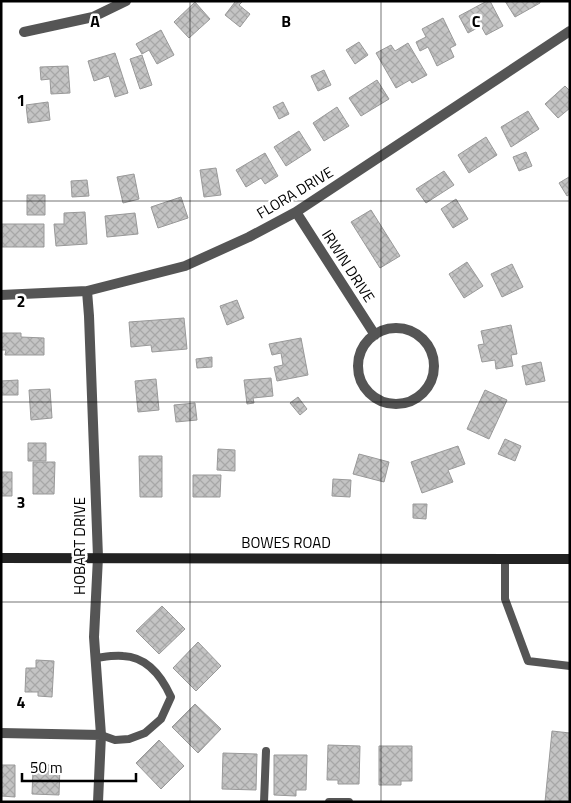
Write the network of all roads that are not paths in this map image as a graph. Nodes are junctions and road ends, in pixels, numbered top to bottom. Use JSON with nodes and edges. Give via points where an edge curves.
{"nodes":[{"id":1,"x":126,"y":1,"type":"edge"},
{"id":2,"x":570,"y":31,"type":"edge"},
{"id":3,"x":24,"y":32,"type":"dead end"},
{"id":4,"x":296,"y":212,"type":"junction"},
{"id":5,"x":86,"y":290,"type":"junction"},
{"id":6,"x":1,"y":295,"type":"edge"},
{"id":7,"x":375,"y":335,"type":"junction"},
{"id":8,"x":1,"y":558,"type":"edge"},
{"id":9,"x":98,"y":558,"type":"junction"},
{"id":10,"x":505,"y":558,"type":"junction"},
{"id":11,"x":570,"y":559,"type":"edge"},
{"id":12,"x":95,"y":658,"type":"junction"},
{"id":13,"x":570,"y":666,"type":"edge"},
{"id":14,"x":1,"y":733,"type":"edge"},
{"id":15,"x":101,"y":735,"type":"junction"},
{"id":16,"x":266,"y":751,"type":"dead end"},
{"id":17,"x":98,"y":802,"type":"edge"},
{"id":18,"x":264,"y":802,"type":"edge"},
{"id":19,"x":329,"y":802,"type":"edge"},
{"id":20,"x":349,"y":802,"type":"edge"}],
"edges":[{"from":1,"to":3,"type":"street","via":[[93,17]]},
{"from":2,"to":4,"type":"street","name":"FLORA DRIVE"},
{"from":4,"to":5,"type":"street","name":"FLORA DRIVE","via":[[185,266]]},
{"from":4,"to":7,"type":"street","name":"IRWIN DRIVE"},
{"from":5,"to":6,"type":"street","name":"FLORA DRIVE"},
{"from":5,"to":9,"type":"street","name":"HOBART DRIVE"},
{"from":7,"to":7,"type":"street","via":[[363,348],[358,366],[362,384],[382,401],[391,404],[409,402],[424,391],[433,376],[430,349],[410,331],[392,329]]},
{"from":8,"to":9,"type":"main road","name":"BOWES ROAD"},
{"from":9,"to":10,"type":"main road","name":"BOWES ROAD"},
{"from":9,"to":12,"type":"street","name":"HOBART DRIVE"},
{"from":10,"to":11,"type":"main road","name":"BOWES ROAD"},
{"from":10,"to":13,"type":"lane","via":[[506,599],[528,660]]},
{"from":12,"to":15,"type":"street","name":"HOBART DRIVE"},
{"from":12,"to":15,"type":"lane","via":[[124,656],[144,662],[164,681],[171,697],[161,719],[145,733],[129,740]]},
{"from":14,"to":15,"type":"street"},
{"from":15,"to":17,"type":"street","name":"HOBART DRIVE"},
{"from":16,"to":18,"type":"lane"},
{"from":19,"to":20,"type":"lane"}]}
